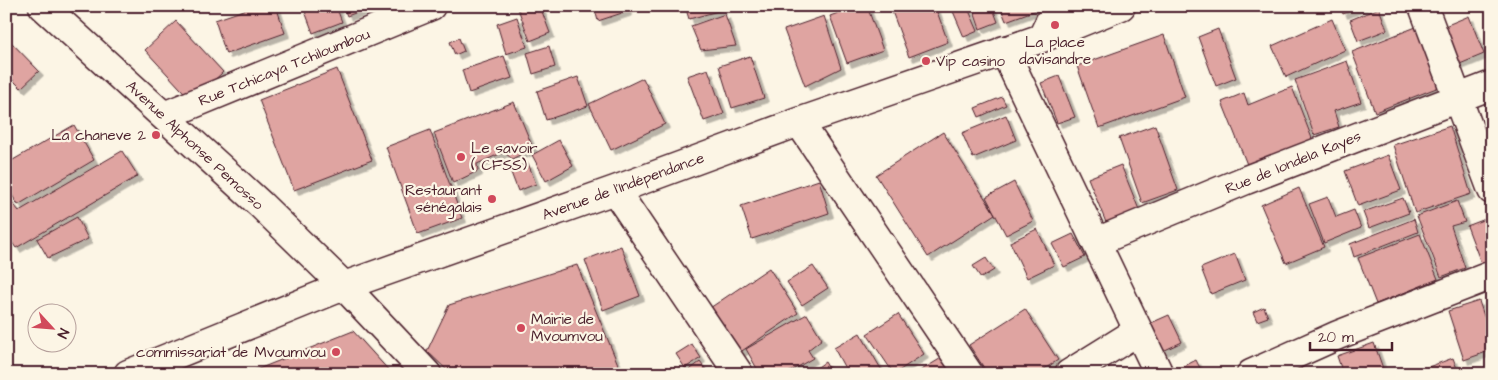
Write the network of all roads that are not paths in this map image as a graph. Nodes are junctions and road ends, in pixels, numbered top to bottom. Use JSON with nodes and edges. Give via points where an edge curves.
{"nodes":[{"id":1,"x":43,"y":6,"type":"edge"},
{"id":2,"x":431,"y":6,"type":"edge"},
{"id":3,"x":1058,"y":6,"type":"edge"},
{"id":4,"x":1121,"y":6,"type":"edge"},
{"id":5,"x":1422,"y":6,"type":"edge"},
{"id":6,"x":1042,"y":38,"type":"junction"},
{"id":7,"x":1004,"y":50,"type":"junction"},
{"id":8,"x":1492,"y":85,"type":"edge"},
{"id":9,"x":1456,"y":98,"type":"junction"},
{"id":10,"x":164,"y":116,"type":"junction"},
{"id":11,"x":799,"y":122,"type":"junction"},
{"id":12,"x":615,"y":190,"type":"junction"},
{"id":13,"x":1492,"y":190,"type":"edge"},
{"id":14,"x":1096,"y":242,"type":"junction"},
{"id":15,"x":1492,"y":275,"type":"edge"},
{"id":16,"x":344,"y":286,"type":"junction"},
{"id":17,"x":1138,"y":331,"type":"junction"},
{"id":18,"x":128,"y":374,"type":"edge"},
{"id":19,"x":427,"y":374,"type":"edge"},
{"id":20,"x":739,"y":374,"type":"edge"},
{"id":21,"x":969,"y":374,"type":"edge"},
{"id":22,"x":1069,"y":374,"type":"edge"},
{"id":23,"x":1159,"y":374,"type":"edge"},
{"id":24,"x":1250,"y":374,"type":"edge"}],
"edges":[{"from":1,"to":10,"type":"street","name":"Avenue Alphonse Pemosso"},
{"from":2,"to":10,"type":"street","name":"Rue Tchicaya Tchiloumbou"},
{"from":3,"to":6,"type":"street"},
{"from":4,"to":6,"type":"street","name":"Avenue de l'Indépendance"},
{"from":5,"to":9,"type":"street"},
{"from":6,"to":7,"type":"street","name":"Avenue de l'Indépendance"},
{"from":7,"to":11,"type":"street","name":"Avenue de l'Indépendance"},
{"from":7,"to":14,"type":"street"},
{"from":8,"to":9,"type":"street","name":"Rue de londela Kayes"},
{"from":9,"to":13,"type":"street"},
{"from":9,"to":14,"type":"street","name":"Rue de londela Kayes"},
{"from":10,"to":16,"type":"street","name":"Avenue Alphonse Pemosso"},
{"from":11,"to":12,"type":"street","name":"Avenue de l'Indépendance"},
{"from":11,"to":21,"type":"street"},
{"from":12,"to":16,"type":"street","name":"Avenue de l'Indépendance"},
{"from":12,"to":20,"type":"street"},
{"from":14,"to":17,"type":"street"},
{"from":15,"to":24,"type":"street","via":[[1338,335]]},
{"from":16,"to":18,"type":"street","name":"Avenue de l'Indépendance"},
{"from":16,"to":19,"type":"street","name":"Avenue Alphonse Pemosso"},
{"from":17,"to":22,"type":"street"},
{"from":17,"to":23,"type":"street"}]}
